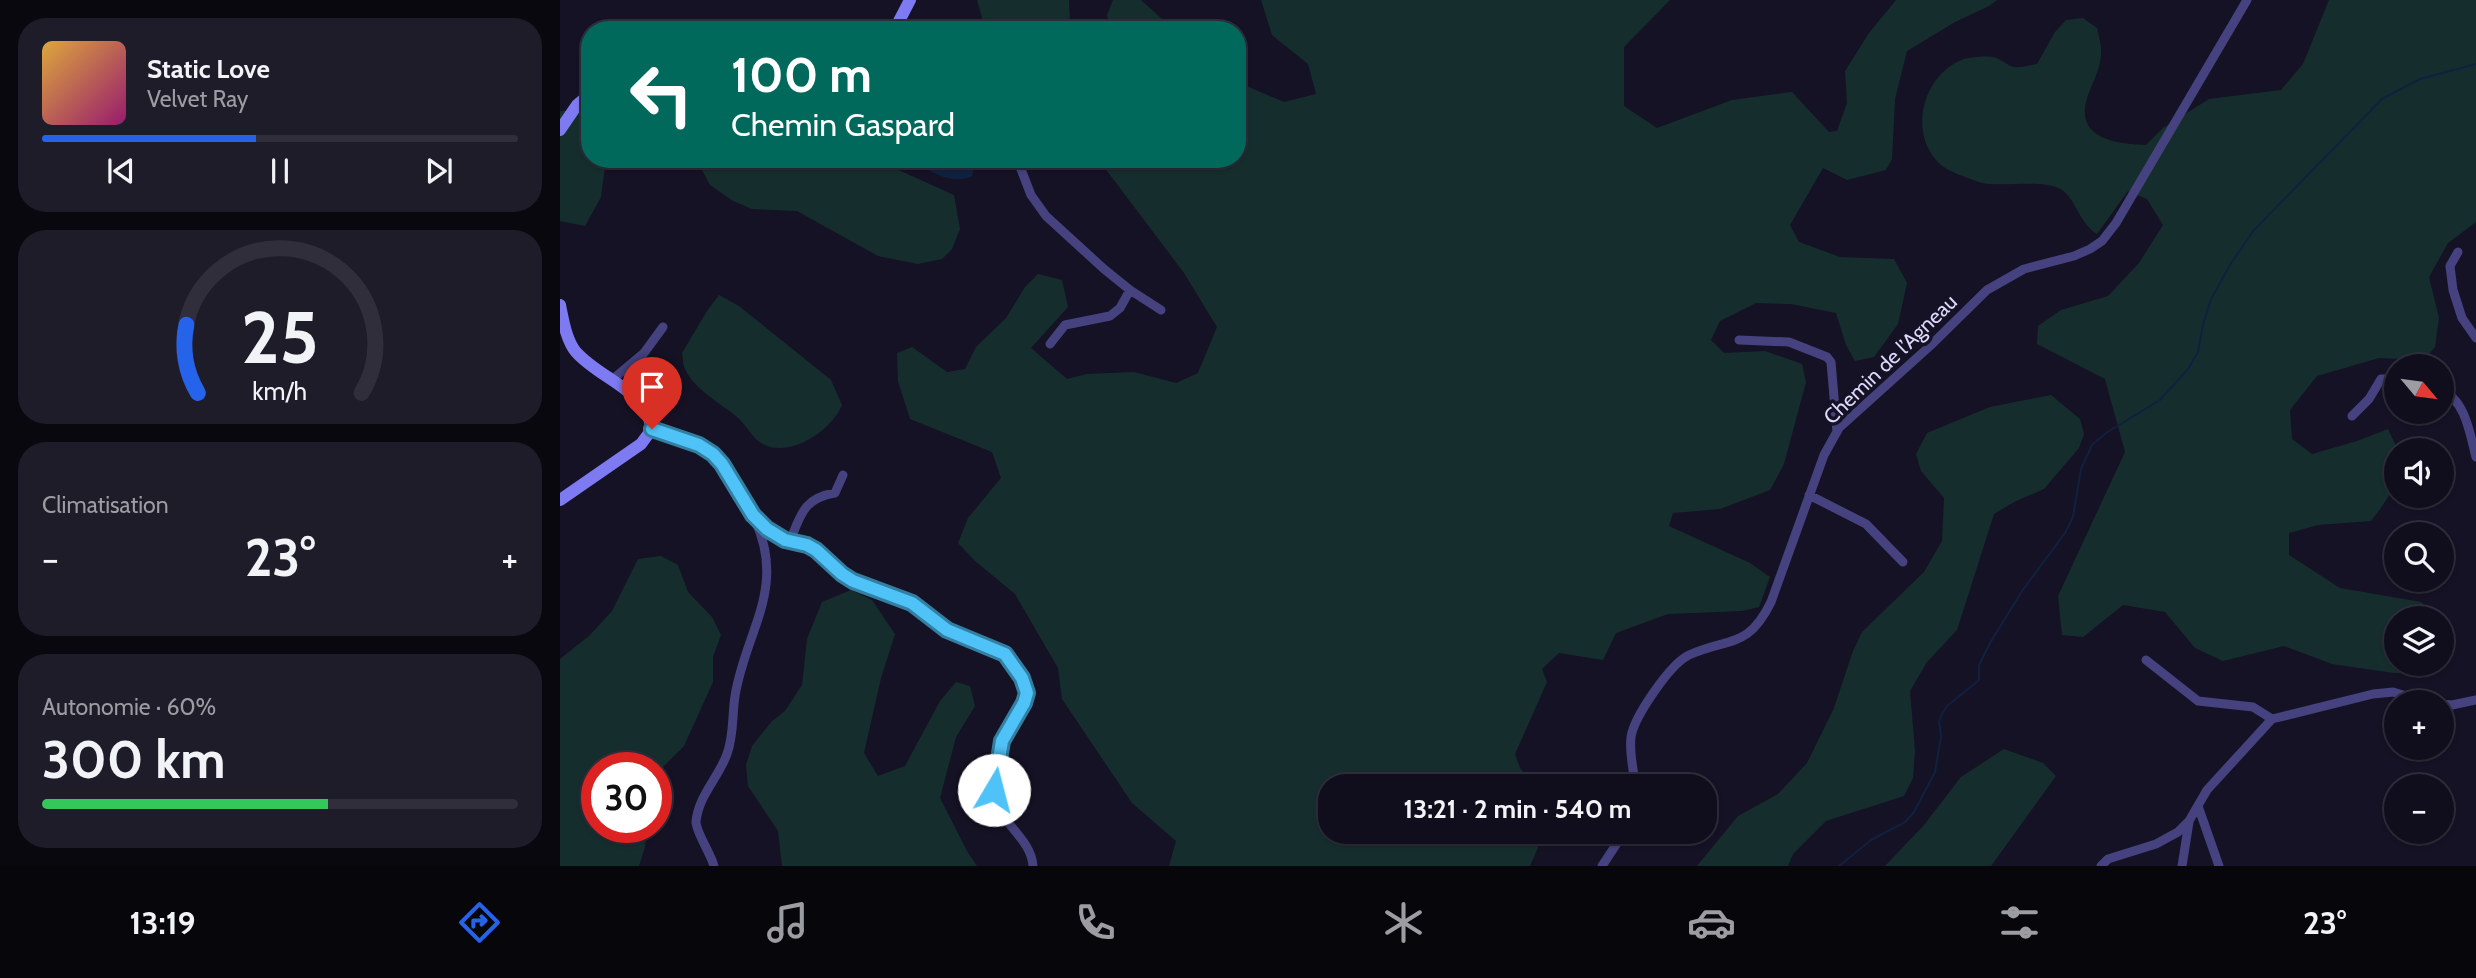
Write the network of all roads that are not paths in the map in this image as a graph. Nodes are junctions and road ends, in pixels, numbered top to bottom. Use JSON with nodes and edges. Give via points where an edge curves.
{"nodes":[{"id":1,"x":910,"y":0,"type":"edge"},
{"id":2,"x":2247,"y":0,"type":"edge"},
{"id":3,"x":900,"y":21,"type":"edge"},
{"id":4,"x":581,"y":102,"type":"edge"},
{"id":5,"x":560,"y":130,"type":"edge"},
{"id":6,"x":1020,"y":168,"type":"edge"},
{"id":7,"x":2458,"y":252,"type":"dead end"},
{"id":8,"x":1130,"y":290,"type":"junction"},
{"id":9,"x":560,"y":304,"type":"edge"},
{"id":10,"x":1161,"y":310,"type":"dead end"},
{"id":11,"x":663,"y":327,"type":"dead end"},
{"id":12,"x":2476,"y":338,"type":"edge"},
{"id":13,"x":1740,"y":340,"type":"dead end"},
{"id":14,"x":1050,"y":344,"type":"dead end"},
{"id":15,"x":613,"y":379,"type":"junction"},
{"id":16,"x":2384,"y":379,"type":"edge"},
{"id":17,"x":2454,"y":400,"type":"edge"},
{"id":18,"x":2352,"y":416,"type":"dead end"},
{"id":19,"x":652,"y":429,"type":"junction"},
{"id":20,"x":1837,"y":432,"type":"junction"},
{"id":21,"x":2475,"y":451,"type":"edge"},
{"id":22,"x":843,"y":475,"type":"dead end"},
{"id":23,"x":1809,"y":495,"type":"junction"},
{"id":24,"x":560,"y":500,"type":"edge"},
{"id":25,"x":753,"y":515,"type":"junction"},
{"id":26,"x":790,"y":541,"type":"junction"},
{"id":27,"x":1903,"y":562,"type":"dead end"},
{"id":28,"x":2146,"y":660,"type":"dead end"},
{"id":29,"x":2384,"y":693,"type":"edge"},
{"id":30,"x":2476,"y":700,"type":"edge"},
{"id":31,"x":2454,"y":705,"type":"edge"},
{"id":32,"x":2272,"y":719,"type":"junction"},
{"id":33,"x":1634,"y":774,"type":"edge"},
{"id":34,"x":2198,"y":806,"type":"junction"},
{"id":35,"x":2189,"y":821,"type":"junction"},
{"id":36,"x":1616,"y":844,"type":"edge"},
{"id":37,"x":714,"y":866,"type":"edge"},
{"id":38,"x":1033,"y":866,"type":"edge"},
{"id":39,"x":1602,"y":866,"type":"edge"},
{"id":40,"x":2101,"y":866,"type":"edge"},
{"id":41,"x":2182,"y":866,"type":"edge"},
{"id":42,"x":2220,"y":866,"type":"edge"}],
"edges":[{"from":1,"to":3,"type":"main road"},
{"from":2,"to":20,"type":"street","name":"Chemin de l’Agneau","via":[[2102,241],[2074,256],[2024,269],[1987,290]]},
{"from":4,"to":5,"type":"main road"},
{"from":6,"to":8,"type":"street","via":[[1046,216]]},
{"from":7,"to":12,"type":"street","via":[[2450,266],[2453,289],[2462,318]]},
{"from":8,"to":10,"type":"street"},
{"from":8,"to":14,"type":"street","via":[[1116,312],[1065,326]]},
{"from":9,"to":15,"type":"main road","via":[[574,349]]},
{"from":11,"to":15,"type":"street","via":[[644,353]]},
{"from":13,"to":20,"type":"street","via":[[1789,342],[1828,357]]},
{"from":15,"to":19,"type":"main road","via":[[644,406]]},
{"from":16,"to":18,"type":"street"},
{"from":17,"to":21,"type":"street","via":[[2463,412]]},
{"from":19,"to":24,"type":"main road","via":[[641,444]]},
{"from":19,"to":25,"type":"street","via":[[713,454]]},
{"from":20,"to":23,"type":"street","name":"Chemin de l’Agneau"},
{"from":22,"to":26,"type":"street","via":[[835,493],[810,502]]},
{"from":23,"to":27,"type":"street","via":[[1866,524]]},
{"from":23,"to":33,"type":"street","name":"Chemin de l’Agneau","via":[[1760,623],[1739,641],[1691,655],[1677,664],[1639,717],[1630,740]]},
{"from":25,"to":26,"type":"street"},
{"from":25,"to":37,"type":"street","via":[[767,564],[764,603],[735,695],[731,745],[706,792],[696,823]]},
{"from":26,"to":38,"type":"street","via":[[816,550],[853,581],[912,603],[947,630],[1005,654],[1017,670],[1027,693],[1002,741],[995,805],[1029,850]]},
{"from":28,"to":32,"type":"street","via":[[2198,701],[2253,707]]},
{"from":29,"to":32,"type":"street"},
{"from":30,"to":31,"type":"street"},
{"from":32,"to":34,"type":"street","via":[[2207,790]]},
{"from":34,"to":35,"type":"street"},
{"from":34,"to":42,"type":"street"},
{"from":35,"to":40,"type":"street","via":[[2156,844],[2108,859]]},
{"from":35,"to":41,"type":"street"},
{"from":36,"to":39,"type":"street"}]}
